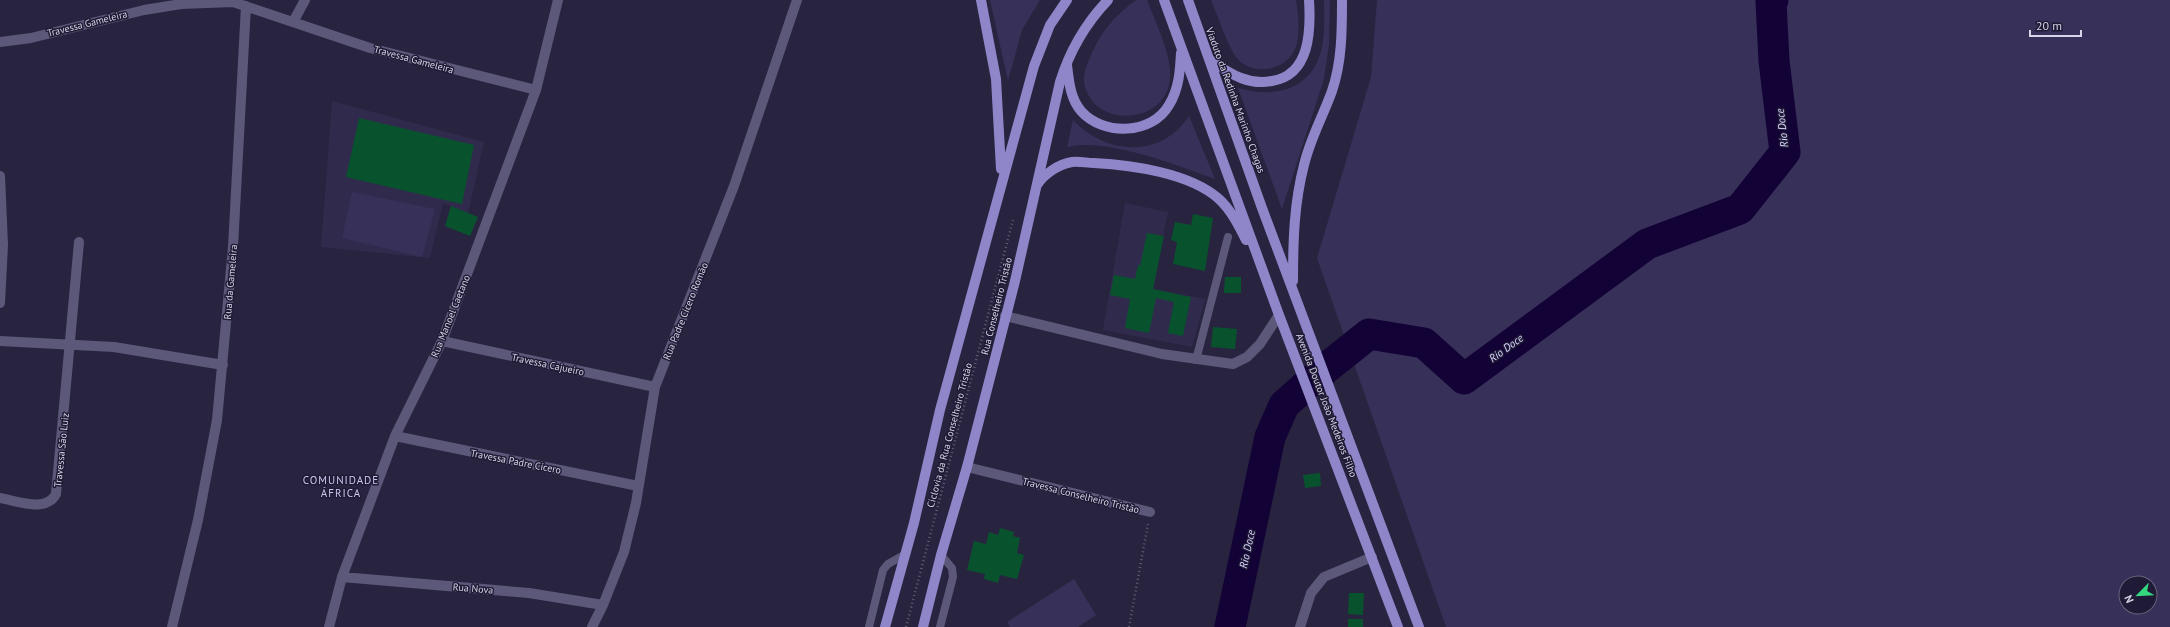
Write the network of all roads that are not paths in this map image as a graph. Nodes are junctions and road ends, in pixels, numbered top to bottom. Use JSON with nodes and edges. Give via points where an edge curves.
{"nodes":[{"id":1,"x":305,"y":0,"type":"edge"},
{"id":2,"x":558,"y":0,"type":"edge"},
{"id":3,"x":797,"y":0,"type":"edge"},
{"id":4,"x":982,"y":0,"type":"edge"},
{"id":5,"x":1066,"y":0,"type":"edge"},
{"id":6,"x":1108,"y":0,"type":"edge"},
{"id":7,"x":1164,"y":0,"type":"edge"},
{"id":8,"x":1188,"y":0,"type":"edge"},
{"id":9,"x":1309,"y":0,"type":"edge"},
{"id":10,"x":1342,"y":0,"type":"edge"},
{"id":11,"x":180,"y":2,"type":"edge"},
{"id":12,"x":246,"y":6,"type":"junction"},
{"id":13,"x":293,"y":22,"type":"junction"},
{"id":14,"x":0,"y":42,"type":"edge"},
{"id":15,"x":1182,"y":49,"type":"junction"},
{"id":16,"x":1209,"y":59,"type":"junction"},
{"id":17,"x":1067,"y":62,"type":"junction"},
{"id":18,"x":536,"y":90,"type":"junction"},
{"id":19,"x":0,"y":176,"type":"edge"},
{"id":20,"x":1001,"y":181,"type":"junction"},
{"id":21,"x":1036,"y":187,"type":"junction"},
{"id":22,"x":1262,"y":208,"type":"joint"},
{"id":23,"x":1228,"y":237,"type":"dead end"},
{"id":24,"x":79,"y":242,"type":"dead end"},
{"id":25,"x":1293,"y":286,"type":"junction"},
{"id":26,"x":1270,"y":288,"type":"junction"},
{"id":27,"x":0,"y":303,"type":"edge"},
{"id":28,"x":1005,"y":316,"type":"junction"},
{"id":29,"x":1279,"y":316,"type":"junction"},
{"id":30,"x":0,"y":341,"type":"edge"},
{"id":31,"x":442,"y":341,"type":"junction"},
{"id":32,"x":71,"y":345,"type":"junction"},
{"id":33,"x":1196,"y":360,"type":"junction"},
{"id":34,"x":223,"y":365,"type":"junction"},
{"id":35,"x":655,"y":387,"type":"junction"},
{"id":36,"x":394,"y":436,"type":"junction"},
{"id":37,"x":967,"y":467,"type":"junction"},
{"id":38,"x":638,"y":486,"type":"junction"},
{"id":39,"x":0,"y":498,"type":"edge"},
{"id":40,"x":1150,"y":512,"type":"road end"},
{"id":41,"x":904,"y":555,"type":"junction"},
{"id":42,"x":941,"y":555,"type":"junction"},
{"id":43,"x":1372,"y":557,"type":"junction"},
{"id":44,"x":342,"y":577,"type":"junction"},
{"id":45,"x":603,"y":605,"type":"junction"},
{"id":46,"x":172,"y":627,"type":"edge"},
{"id":47,"x":329,"y":627,"type":"edge"},
{"id":48,"x":592,"y":627,"type":"edge"},
{"id":49,"x":869,"y":627,"type":"edge"},
{"id":50,"x":886,"y":627,"type":"edge"},
{"id":51,"x":923,"y":627,"type":"edge"},
{"id":52,"x":940,"y":627,"type":"edge"},
{"id":53,"x":1300,"y":627,"type":"edge"},
{"id":54,"x":1398,"y":627,"type":"edge"},
{"id":55,"x":1419,"y":627,"type":"edge"}],
"edges":[{"from":1,"to":13,"type":"street"},
{"from":2,"to":18,"type":"street","name":"Rua Manoel Caetano"},
{"from":3,"to":35,"type":"street","name":"Rua Padre Cícero Romão","via":[[734,186]]},
{"from":4,"to":20,"type":"main road","via":[[996,79],[1001,128]]},
{"from":5,"to":20,"type":"main road","via":[[1041,45]]},
{"from":6,"to":17,"type":"main road","name":"Rua Conselheiro Tristão","via":[[1090,21]]},
{"from":7,"to":15,"type":"main road"},
{"from":8,"to":16,"type":"main road","name":"Viaduto da Redinha Marinho Chagas"},
{"from":9,"to":16,"type":"main road","via":[[1310,29],[1307,46],[1301,62],[1291,74],[1278,80],[1253,81],[1241,78]]},
{"from":10,"to":25,"type":"main road","via":[[1338,67],[1332,90],[1311,140],[1298,186]]},
{"from":11,"to":12,"type":"street","name":"Travessa Gameleira","via":[[233,2]]},
{"from":11,"to":14,"type":"street","name":"Travessa Gameleira","via":[[121,14],[31,38]]},
{"from":12,"to":13,"type":"street"},
{"from":12,"to":34,"type":"street","name":"Rua da Gameleira","via":[[233,247]]},
{"from":13,"to":18,"type":"street","name":"Travessa Gameleira","via":[[370,48]]},
{"from":15,"to":17,"type":"main road","via":[[1180,76],[1169,106],[1151,122],[1137,128],[1113,127],[1091,120],[1075,101],[1069,82]]},
{"from":15,"to":26,"type":"main road","name":"Avenida Doutor João Medeiros Filho"},
{"from":16,"to":22,"type":"main road","name":"Viaduto da Redinha Marinho Chagas"},
{"from":17,"to":21,"type":"main road","name":"Rua Conselheiro Tristão"},
{"from":18,"to":31,"type":"street","name":"Rua Manoel Caetano"},
{"from":19,"to":27,"type":"street","via":[[3,245]]},
{"from":20,"to":41,"type":"main road"},
{"from":21,"to":26,"type":"main road","via":[[1048,173],[1072,162],[1134,167],[1198,186],[1220,200],[1230,212]]},
{"from":21,"to":28,"type":"main road","name":"Rua Conselheiro Tristão"},
{"from":22,"to":25,"type":"main road","name":"Avenida Doutor João Medeiros Filho"},
{"from":23,"to":33,"type":"lane"},
{"from":24,"to":32,"type":"street","name":"Travessa São Luiz"},
{"from":25,"to":55,"type":"main road","name":"Avenida Doutor João Medeiros Filho"},
{"from":26,"to":29,"type":"main road","name":"Avenida Doutor João Medeiros Filho"},
{"from":28,"to":33,"type":"street"},
{"from":28,"to":37,"type":"main road","name":"Rua Conselheiro Tristão"},
{"from":29,"to":33,"type":"street","via":[[1260,344],[1247,357],[1233,364]]},
{"from":29,"to":43,"type":"main road","name":"Avenida Doutor João Medeiros Filho"},
{"from":30,"to":32,"type":"street"},
{"from":31,"to":35,"type":"street","name":"Travessa Cajueiro"},
{"from":31,"to":36,"type":"street","name":"Rua Manoel Caetano"},
{"from":32,"to":34,"type":"street","via":[[114,347]]},
{"from":32,"to":39,"type":"street","name":"Travessa São Luiz","via":[[56,494],[50,502],[43,505]]},
{"from":34,"to":46,"type":"street","name":"Rua da Gameleira","via":[[217,420],[198,520]]},
{"from":35,"to":38,"type":"street","name":"Rua Padre Cícero Romão"},
{"from":36,"to":38,"type":"street","name":"Travessa Padre Cícero"},
{"from":36,"to":44,"type":"street","name":"Rua Manoel Caetano"},
{"from":37,"to":40,"type":"street","name":"Travessa Conselheiro Tristão"},
{"from":37,"to":42,"type":"main road","name":"Rua Conselheiro Tristão"},
{"from":38,"to":45,"type":"street","name":"Rua Padre Cícero Romão","via":[[624,552]]},
{"from":41,"to":49,"type":"lane","via":[[883,570]]},
{"from":41,"to":50,"type":"main road"},
{"from":42,"to":51,"type":"main road","name":"Rua Conselheiro Tristão"},
{"from":42,"to":52,"type":"lane","via":[[952,568],[953,577]]},
{"from":43,"to":53,"type":"street","via":[[1324,577],[1311,593]]},
{"from":43,"to":54,"type":"main road","name":"Avenida Doutor João Medeiros Filho"},
{"from":44,"to":45,"type":"street","name":"Rua Nova","via":[[529,593]]},
{"from":44,"to":47,"type":"street","name":"Rua Manoel Caetano"},
{"from":45,"to":48,"type":"street","name":"Rua Padre Cícero Romão"}]}
